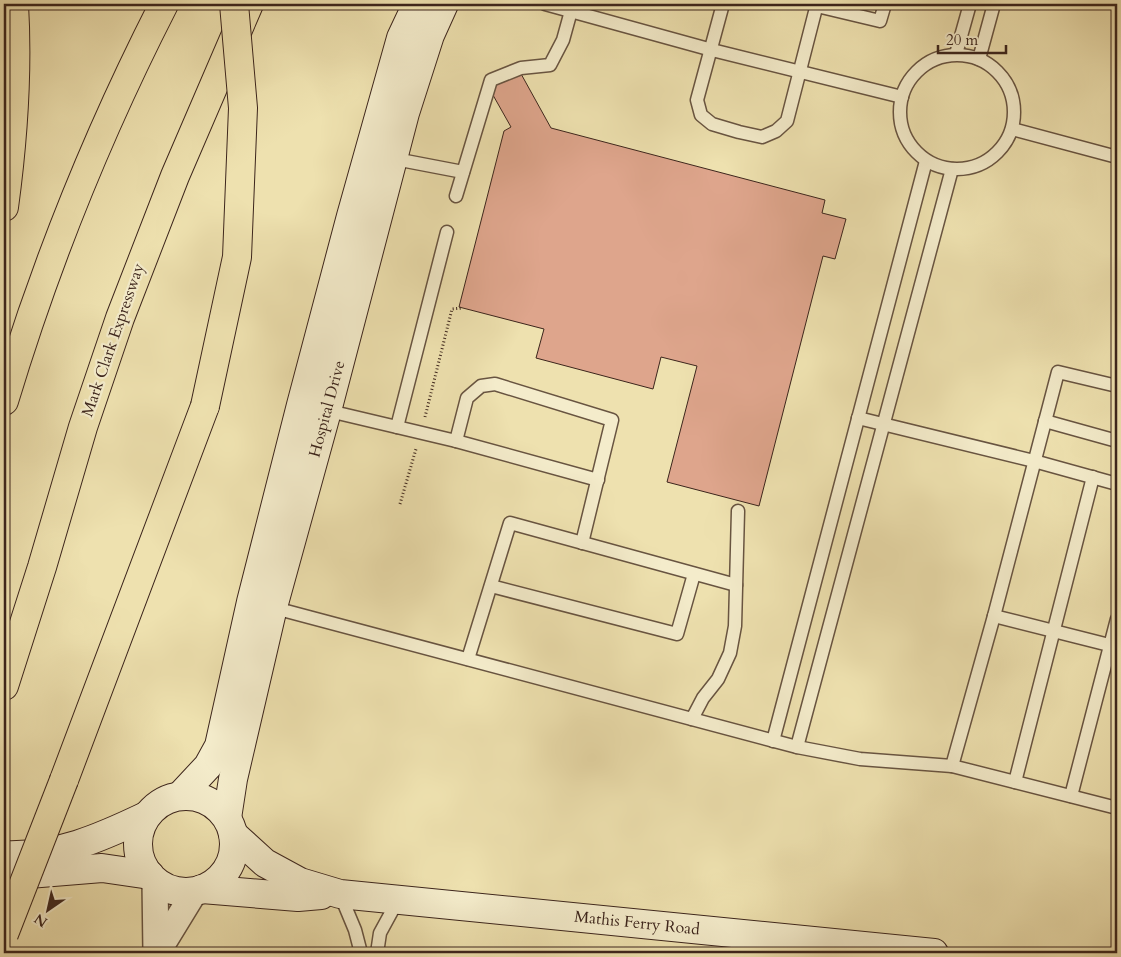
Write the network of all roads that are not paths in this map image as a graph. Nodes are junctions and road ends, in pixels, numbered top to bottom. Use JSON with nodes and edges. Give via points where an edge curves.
{"nodes":[{"id":1,"x":14,"y":4,"type":"edge"},
{"id":2,"x":164,"y":4,"type":"edge"},
{"id":3,"x":234,"y":4,"type":"edge"},
{"id":4,"x":249,"y":4,"type":"edge"},
{"id":5,"x":417,"y":4,"type":"edge"},
{"id":6,"x":444,"y":4,"type":"edge"},
{"id":7,"x":545,"y":4,"type":"edge"},
{"id":8,"x":723,"y":4,"type":"edge"},
{"id":9,"x":885,"y":4,"type":"edge"},
{"id":10,"x":970,"y":4,"type":"edge"},
{"id":11,"x":994,"y":4,"type":"edge"},
{"id":12,"x":817,"y":5,"type":"edge"},
{"id":13,"x":565,"y":8,"type":"edge"},
{"id":14,"x":712,"y":50,"type":"junction"},
{"id":15,"x":956,"y":54,"type":"junction"},
{"id":16,"x":979,"y":59,"type":"junction"},
{"id":17,"x":799,"y":72,"type":"junction"},
{"id":18,"x":902,"y":97,"type":"junction"},
{"id":19,"x":1012,"y":129,"type":"junction"},
{"id":20,"x":381,"y":155,"type":"junction"},
{"id":21,"x":1117,"y":157,"type":"edge"},
{"id":22,"x":926,"y":161,"type":"junction"},
{"id":23,"x":952,"y":169,"type":"junction"},
{"id":24,"x":463,"y":172,"type":"junction"},
{"id":25,"x":456,"y":196,"type":"dead end"},
{"id":26,"x":4,"y":208,"type":"edge"},
{"id":27,"x":447,"y":232,"type":"dead end"},
{"id":28,"x":1117,"y":386,"type":"edge"},
{"id":29,"x":4,"y":402,"type":"edge"},
{"id":30,"x":301,"y":405,"type":"junction"},
{"id":31,"x":327,"y":410,"type":"junction"},
{"id":32,"x":858,"y":418,"type":"junction"},
{"id":33,"x":1045,"y":422,"type":"junction"},
{"id":34,"x":883,"y":425,"type":"junction"},
{"id":35,"x":397,"y":427,"type":"junction"},
{"id":36,"x":456,"y":441,"type":"junction"},
{"id":37,"x":1117,"y":441,"type":"edge"},
{"id":38,"x":1034,"y":461,"type":"junction"},
{"id":39,"x":1093,"y":477,"type":"junction"},
{"id":40,"x":598,"y":480,"type":"junction"},
{"id":41,"x":1117,"y":484,"type":"edge"},
{"id":42,"x":738,"y":512,"type":"dead end"},
{"id":43,"x":582,"y":543,"type":"junction"},
{"id":44,"x":694,"y":574,"type":"junction"},
{"id":45,"x":736,"y":585,"type":"junction"},
{"id":46,"x":491,"y":586,"type":"junction"},
{"id":47,"x":262,"y":605,"type":"junction"},
{"id":48,"x":994,"y":616,"type":"junction"},
{"id":49,"x":1117,"y":619,"type":"edge"},
{"id":50,"x":1054,"y":631,"type":"junction"},
{"id":51,"x":1114,"y":646,"type":"edge"},
{"id":52,"x":468,"y":659,"type":"junction"},
{"id":53,"x":4,"y":686,"type":"edge"},
{"id":54,"x":692,"y":719,"type":"junction"},
{"id":55,"x":773,"y":741,"type":"junction"},
{"id":56,"x":797,"y":747,"type":"junction"},
{"id":57,"x":952,"y":766,"type":"junction"},
{"id":58,"x":1015,"y":782,"type":"junction"},
{"id":59,"x":180,"y":796,"type":"junction"},
{"id":60,"x":1071,"y":796,"type":"junction"},
{"id":61,"x":1117,"y":808,"type":"edge"},
{"id":62,"x":146,"y":816,"type":"junction"},
{"id":63,"x":230,"y":826,"type":"junction"},
{"id":64,"x":4,"y":855,"type":"edge"},
{"id":65,"x":4,"y":876,"type":"edge"},
{"id":66,"x":152,"y":878,"type":"junction"},
{"id":67,"x":198,"y":890,"type":"junction"},
{"id":68,"x":340,"y":894,"type":"junction"},
{"id":69,"x":398,"y":900,"type":"junction"},
{"id":70,"x":4,"y":934,"type":"edge"},
{"id":71,"x":157,"y":953,"type":"edge"},
{"id":72,"x":361,"y":953,"type":"edge"},
{"id":73,"x":377,"y":953,"type":"edge"},
{"id":74,"x":934,"y":953,"type":"edge"}],
"edges":[{"from":1,"to":26,"type":"highway","via":[[12,151]]},
{"from":2,"to":29,"type":"highway","via":[[120,96],[54,251]]},
{"from":3,"to":70,"type":"highway","bridge":true,"via":[[243,108],[237,256],[206,406]]},
{"from":4,"to":53,"type":"highway","name":"Mark Clark Expressway","via":[[175,176],[120,318],[83,427]]},
{"from":5,"to":20,"type":"street","name":"Hospital Drive","via":[[401,38]]},
{"from":6,"to":20,"type":"street","name":"Hospital Drive","via":[[430,35],[408,104]]},
{"from":7,"to":13,"type":"lane"},
{"from":8,"to":14,"type":"lane"},
{"from":9,"to":12,"type":"lane","via":[[880,21]]},
{"from":10,"to":15,"type":"lane"},
{"from":11,"to":16,"type":"lane"},
{"from":12,"to":17,"type":"lane"},
{"from":13,"to":14,"type":"lane"},
{"from":13,"to":24,"type":"lane","via":[[563,40],[550,65],[521,68],[491,80]]},
{"from":14,"to":17,"type":"lane"},
{"from":14,"to":17,"type":"lane","via":[[697,100],[701,115],[712,124],[739,132],[762,137],[787,121]]},
{"from":15,"to":16,"type":"lane"},
{"from":15,"to":18,"type":"lane","via":[[937,58],[919,68],[906,84]]},
{"from":16,"to":19,"type":"lane","via":[[1002,76],[1012,93],[1015,117]]},
{"from":17,"to":18,"type":"lane"},
{"from":18,"to":22,"type":"lane","via":[[899,109],[902,129],[911,147]]},
{"from":19,"to":21,"type":"lane"},
{"from":19,"to":23,"type":"lane","via":[[998,153],[982,165]]},
{"from":20,"to":24,"type":"lane"},
{"from":20,"to":30,"type":"street","name":"Hospital Drive"},
{"from":20,"to":31,"type":"street","name":"Hospital Drive"},
{"from":22,"to":23,"type":"lane"},
{"from":22,"to":32,"type":"lane"},
{"from":23,"to":34,"type":"lane"},
{"from":24,"to":25,"type":"lane"},
{"from":27,"to":35,"type":"lane"},
{"from":28,"to":33,"type":"lane","via":[[1058,372]]},
{"from":30,"to":31,"type":"lane"},
{"from":30,"to":47,"type":"street","name":"Hospital Drive"},
{"from":31,"to":35,"type":"lane"},
{"from":31,"to":47,"type":"street","name":"Hospital Drive"},
{"from":32,"to":34,"type":"lane"},
{"from":32,"to":55,"type":"lane"},
{"from":33,"to":37,"type":"lane"},
{"from":33,"to":38,"type":"lane"},
{"from":34,"to":38,"type":"lane"},
{"from":34,"to":56,"type":"lane"},
{"from":35,"to":36,"type":"lane"},
{"from":36,"to":40,"type":"lane"},
{"from":36,"to":40,"type":"lane","via":[[467,398],[481,386],[495,384],[612,420]]},
{"from":38,"to":39,"type":"lane"},
{"from":38,"to":48,"type":"lane"},
{"from":39,"to":41,"type":"lane"},
{"from":39,"to":50,"type":"lane"},
{"from":40,"to":43,"type":"lane"},
{"from":42,"to":45,"type":"lane"},
{"from":43,"to":44,"type":"lane"},
{"from":43,"to":46,"type":"lane","via":[[510,523]]},
{"from":44,"to":45,"type":"lane"},
{"from":44,"to":46,"type":"lane","via":[[678,634]]},
{"from":45,"to":54,"type":"lane","via":[[735,626],[730,653],[718,679]]},
{"from":46,"to":52,"type":"lane"},
{"from":47,"to":52,"type":"lane"},
{"from":47,"to":59,"type":"street","name":"Hospital Drive","via":[[219,746],[208,766]]},
{"from":47,"to":63,"type":"street","name":"Hospital Drive","via":[[233,779]]},
{"from":48,"to":50,"type":"lane"},
{"from":48,"to":57,"type":"lane"},
{"from":49,"to":51,"type":"lane"},
{"from":50,"to":51,"type":"lane"},
{"from":50,"to":58,"type":"lane"},
{"from":51,"to":60,"type":"lane"},
{"from":52,"to":54,"type":"lane"},
{"from":54,"to":55,"type":"lane"},
{"from":55,"to":56,"type":"lane"},
{"from":56,"to":57,"type":"lane","via":[[860,760]]},
{"from":57,"to":58,"type":"lane"},
{"from":58,"to":60,"type":"lane"},
{"from":59,"to":62,"type":"street","via":[[155,806]]},
{"from":59,"to":63,"type":"street","via":[[198,797],[214,805]]},
{"from":60,"to":61,"type":"lane"},
{"from":62,"to":64,"type":"street","via":[[98,839],[60,850]]},
{"from":62,"to":66,"type":"street","via":[[140,828],[138,854]]},
{"from":63,"to":67,"type":"street","via":[[234,851],[228,868],[217,880]]},
{"from":63,"to":68,"type":"street","name":"Mathis Ferry Road","via":[[265,863],[300,882]]},
{"from":65,"to":66,"type":"street","via":[[102,868]]},
{"from":66,"to":67,"type":"street","via":[[181,892]]},
{"from":66,"to":71,"type":"street"},
{"from":67,"to":68,"type":"street","name":"Mathis Ferry Road","via":[[298,897]]},
{"from":67,"to":71,"type":"street"},
{"from":68,"to":69,"type":"street","name":"Mathis Ferry Road"},
{"from":68,"to":72,"type":"lane"},
{"from":69,"to":73,"type":"lane","via":[[380,933]]},
{"from":69,"to":74,"type":"street","name":"Mathis Ferry Road"}]}
